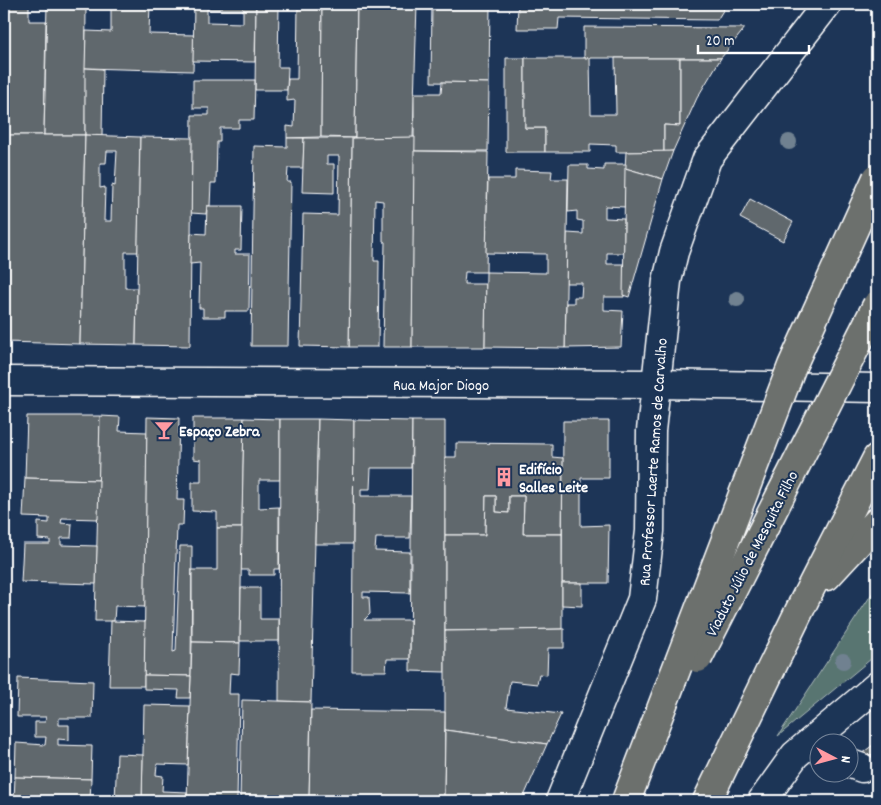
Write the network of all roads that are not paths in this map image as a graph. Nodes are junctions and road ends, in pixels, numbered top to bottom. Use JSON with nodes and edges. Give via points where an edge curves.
{"nodes":[{"id":1,"x":827,"y":4,"type":"edge"},
{"id":2,"x":877,"y":178,"type":"edge"},
{"id":3,"x":877,"y":305,"type":"edge"},
{"id":4,"x":4,"y":381,"type":"edge"},
{"id":5,"x":657,"y":384,"type":"junction"},
{"id":6,"x":877,"y":388,"type":"edge"},
{"id":7,"x":877,"y":458,"type":"edge"},
{"id":8,"x":877,"y":522,"type":"edge"},
{"id":9,"x":805,"y":599,"type":"junction"},
{"id":10,"x":877,"y":686,"type":"edge"},
{"id":11,"x":827,"y":732,"type":"edge"},
{"id":12,"x":808,"y":747,"type":"edge"},
{"id":13,"x":560,"y":801,"type":"edge"},
{"id":14,"x":626,"y":801,"type":"edge"},
{"id":15,"x":707,"y":801,"type":"edge"},
{"id":16,"x":762,"y":801,"type":"edge"}],
"edges":[{"from":1,"to":5,"type":"street","name":"Rua Professor Laerte Ramos de Carvalho","via":[[707,159],[667,281]]},
{"from":2,"to":14,"type":"highway","bridge":true,"via":[[792,366]]},
{"from":3,"to":14,"type":"highway","name":"Viaduto Júlio de Mesquita Filho","bridge":true},
{"from":4,"to":5,"type":"street","name":"Rua Major Diogo"},
{"from":5,"to":6,"type":"street","name":"Rua Major Diogo"},
{"from":5,"to":13,"type":"street","name":"Rua Professor Laerte Ramos de Carvalho","via":[[651,431],[650,531],[642,599]]},
{"from":7,"to":9,"type":"highway"},
{"from":8,"to":9,"type":"highway"},
{"from":9,"to":15,"type":"highway"},
{"from":10,"to":11,"type":"street"},
{"from":12,"to":16,"type":"street","via":[[795,756]]}]}
